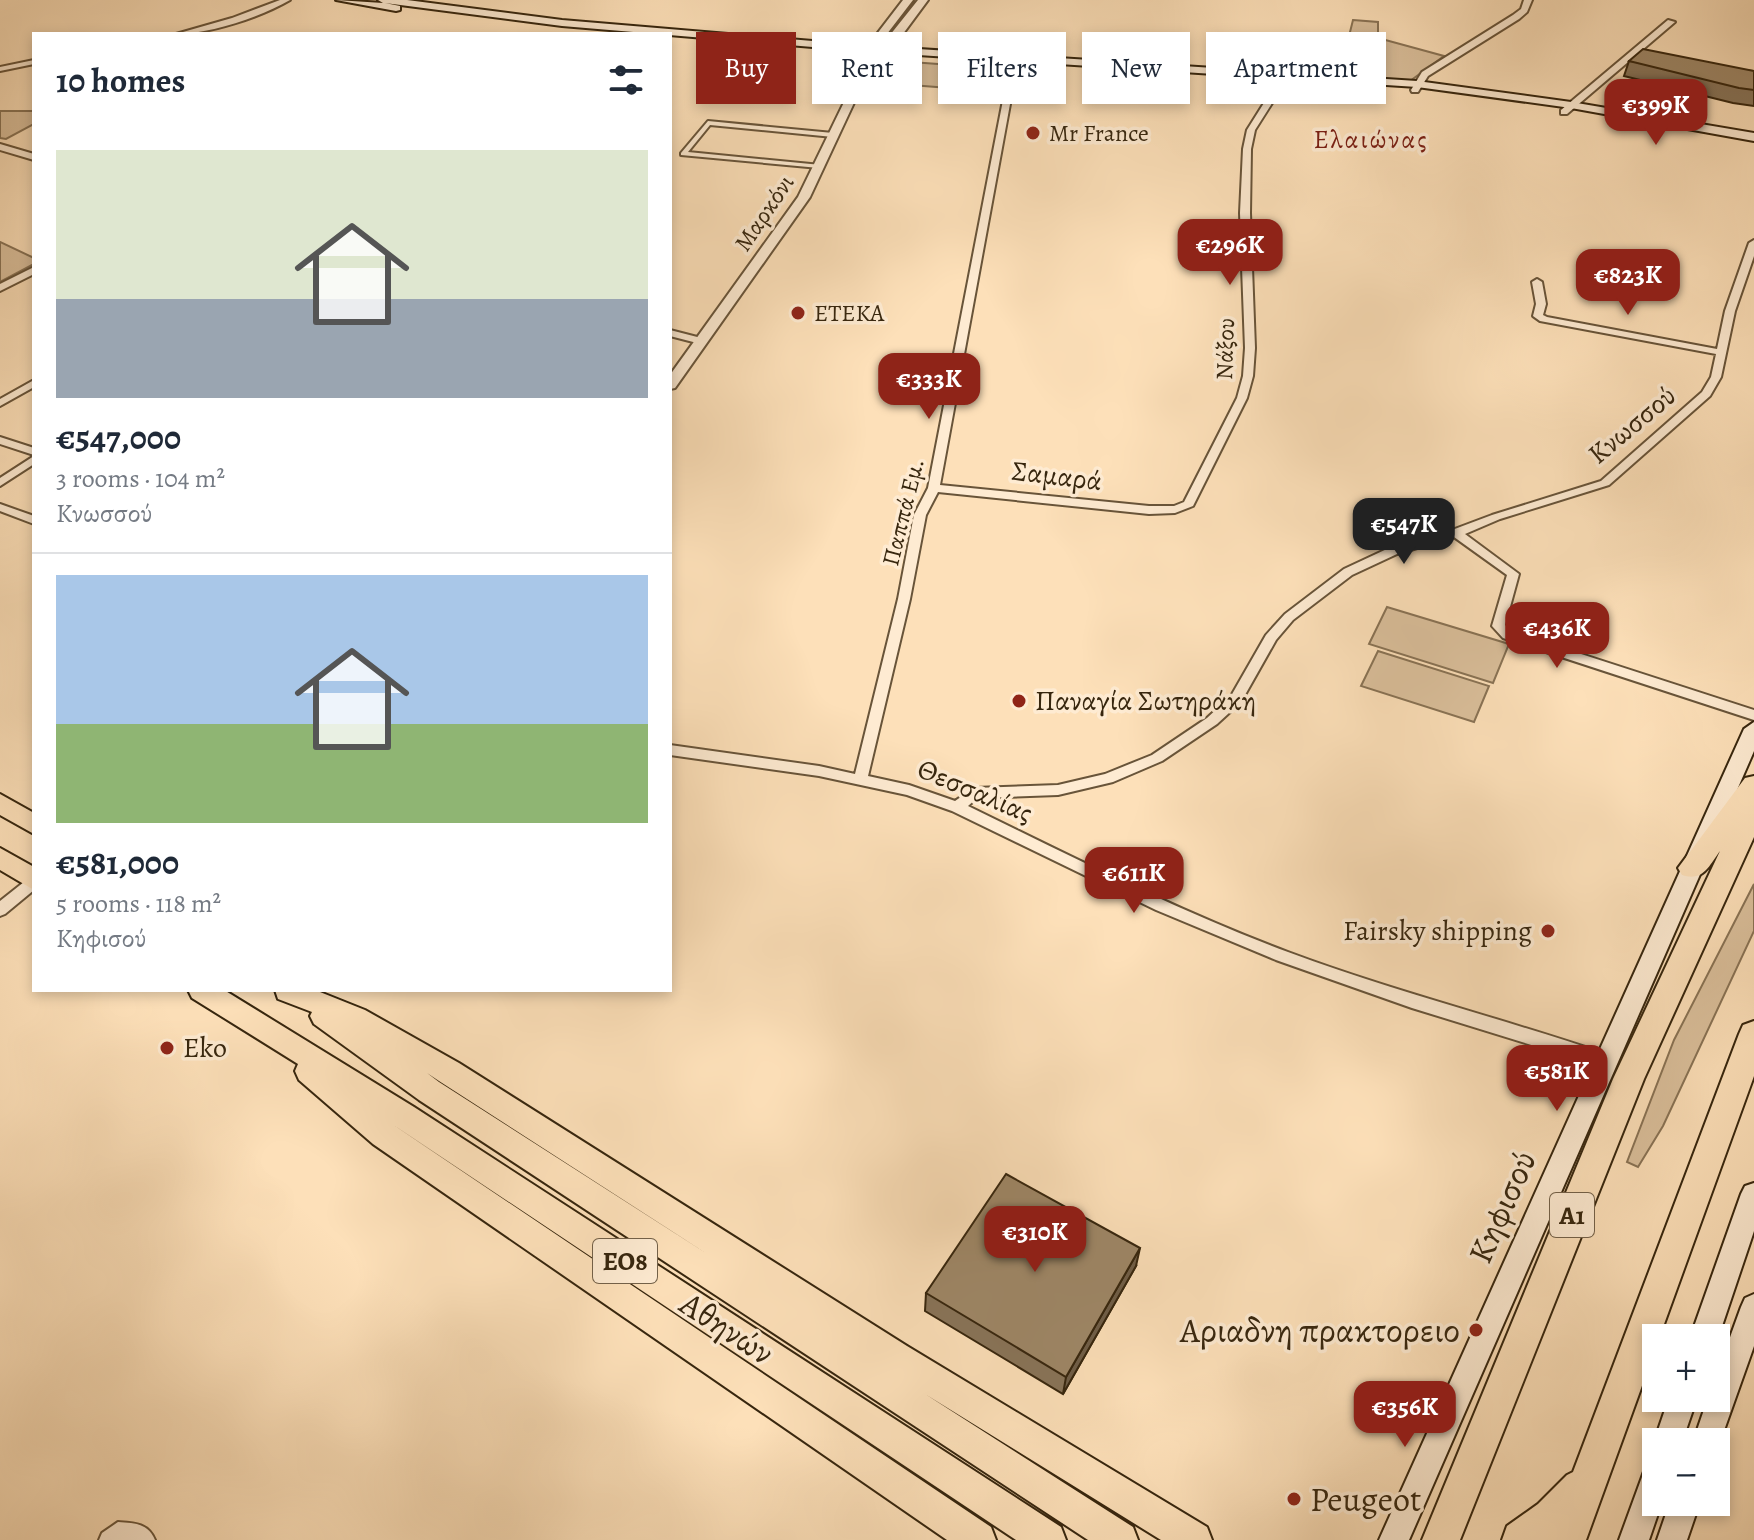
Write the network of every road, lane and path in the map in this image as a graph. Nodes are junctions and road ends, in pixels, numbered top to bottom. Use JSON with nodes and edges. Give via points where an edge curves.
{"nodes":[{"id":1,"x":286,"y":0,"type":"edge"},
{"id":2,"x":341,"y":0,"type":"edge"},
{"id":3,"x":383,"y":0,"type":"edge"},
{"id":4,"x":908,"y":0,"type":"edge"},
{"id":5,"x":923,"y":0,"type":"edge"},
{"id":6,"x":1528,"y":0,"type":"edge"},
{"id":7,"x":1671,"y":22,"type":"dead end"},
{"id":8,"x":188,"y":32,"type":"edge"},
{"id":9,"x":603,"y":32,"type":"edge"},
{"id":10,"x":654,"y":32,"type":"edge"},
{"id":11,"x":883,"y":32,"type":"edge"},
{"id":12,"x":900,"y":32,"type":"edge"},
{"id":13,"x":672,"y":34,"type":"edge"},
{"id":14,"x":672,"y":38,"type":"edge"},
{"id":15,"x":812,"y":47,"type":"edge"},
{"id":16,"x":812,"y":48,"type":"edge"},
{"id":17,"x":922,"y":56,"type":"edge"},
{"id":18,"x":32,"y":62,"type":"edge"},
{"id":19,"x":0,"y":69,"type":"edge"},
{"id":20,"x":1066,"y":69,"type":"edge"},
{"id":21,"x":1206,"y":77,"type":"edge"},
{"id":22,"x":1386,"y":86,"type":"edge"},
{"id":23,"x":1416,"y":87,"type":"junction"},
{"id":24,"x":848,"y":104,"type":"edge"},
{"id":25,"x":1006,"y":104,"type":"edge"},
{"id":26,"x":1267,"y":104,"type":"edge"},
{"id":27,"x":1568,"y":108,"type":"junction"},
{"id":28,"x":833,"y":135,"type":"junction"},
{"id":29,"x":1754,"y":137,"type":"edge"},
{"id":30,"x":1754,"y":145,"type":"edge"},
{"id":31,"x":0,"y":147,"type":"edge"},
{"id":32,"x":32,"y":156,"type":"edge"},
{"id":33,"x":819,"y":166,"type":"junction"},
{"id":34,"x":1754,"y":243,"type":"edge"},
{"id":35,"x":32,"y":271,"type":"edge"},
{"id":36,"x":1537,"y":282,"type":"dead end"},
{"id":37,"x":0,"y":288,"type":"edge"},
{"id":38,"x":672,"y":334,"type":"edge"},
{"id":39,"x":701,"y":341,"type":"junction"},
{"id":40,"x":1719,"y":352,"type":"junction"},
{"id":41,"x":672,"y":382,"type":"edge"},
{"id":42,"x":32,"y":384,"type":"edge"},
{"id":43,"x":0,"y":403,"type":"edge"},
{"id":44,"x":0,"y":440,"type":"edge"},
{"id":45,"x":32,"y":451,"type":"edge"},
{"id":46,"x":32,"y":460,"type":"edge"},
{"id":47,"x":0,"y":483,"type":"edge"},
{"id":48,"x":934,"y":488,"type":"junction"},
{"id":49,"x":0,"y":507,"type":"edge"},
{"id":50,"x":1175,"y":509,"type":"joint"},
{"id":51,"x":32,"y":519,"type":"edge"},
{"id":52,"x":1456,"y":533,"type":"junction"},
{"id":53,"x":1754,"y":715,"type":"edge"},
{"id":54,"x":1754,"y":729,"type":"edge"},
{"id":55,"x":672,"y":750,"type":"edge"},
{"id":56,"x":861,"y":778,"type":"junction"},
{"id":57,"x":1754,"y":785,"type":"edge"},
{"id":58,"x":0,"y":803,"type":"edge"},
{"id":59,"x":957,"y":807,"type":"junction"},
{"id":60,"x":1754,"y":809,"type":"edge"},
{"id":61,"x":32,"y":824,"type":"edge"},
{"id":62,"x":0,"y":857,"type":"edge"},
{"id":63,"x":1692,"y":868,"type":"junction"},
{"id":64,"x":32,"y":880,"type":"edge"},
{"id":65,"x":32,"y":883,"type":"edge"},
{"id":66,"x":0,"y":910,"type":"edge"},
{"id":67,"x":205,"y":992,"type":"edge"},
{"id":68,"x":291,"y":992,"type":"edge"},
{"id":69,"x":293,"y":992,"type":"edge"},
{"id":70,"x":256,"y":1025,"type":"junction"},
{"id":71,"x":1754,"y":1034,"type":"edge"},
{"id":72,"x":1606,"y":1061,"type":"junction"},
{"id":73,"x":1750,"y":1206,"type":"edge"},
{"id":74,"x":1709,"y":1324,"type":"edge"},
{"id":75,"x":1752,"y":1324,"type":"edge"},
{"id":76,"x":1712,"y":1428,"type":"edge"},
{"id":77,"x":1594,"y":1469,"type":"junction"},
{"id":78,"x":1642,"y":1516,"type":"edge"},
{"id":79,"x":1680,"y":1516,"type":"edge"},
{"id":80,"x":109,"y":1540,"type":"edge"},
{"id":81,"x":145,"y":1540,"type":"edge"},
{"id":82,"x":978,"y":1540,"type":"edge"},
{"id":83,"x":1048,"y":1540,"type":"edge"},
{"id":84,"x":1120,"y":1540,"type":"edge"},
{"id":85,"x":1194,"y":1540,"type":"edge"},
{"id":86,"x":1394,"y":1540,"type":"edge"},
{"id":87,"x":1441,"y":1540,"type":"edge"},
{"id":88,"x":1521,"y":1540,"type":"edge"},
{"id":89,"x":1567,"y":1540,"type":"edge"},
{"id":90,"x":1634,"y":1540,"type":"edge"},
{"id":91,"x":1672,"y":1540,"type":"edge"}],
"edges":[{"from":1,"to":8,"type":"street"},
{"from":2,"to":9,"type":"main road"},
{"from":3,"to":10,"type":"main road"},
{"from":4,"to":11,"type":"street"},
{"from":5,"to":12,"type":"street"},
{"from":6,"to":23,"type":"street","via":[[1516,17],[1425,74]]},
{"from":7,"to":27,"type":"street"},
{"from":13,"to":15,"type":"main road"},
{"from":14,"to":16,"type":"main road"},
{"from":17,"to":23,"type":"main road"},
{"from":18,"to":19,"type":"street"},
{"from":20,"to":21,"type":"main road"},
{"from":22,"to":23,"type":"main road"},
{"from":23,"to":27,"type":"main road"},
{"from":24,"to":28,"type":"street","name":"Μαρκόνι"},
{"from":25,"to":48,"type":"street","name":"Παππά Εμ."},
{"from":26,"to":50,"type":"street","name":"Νάξου","via":[[1251,130],[1247,149],[1250,348],[1242,398],[1189,504]]},
{"from":27,"to":29,"type":"main road"},
{"from":27,"to":30,"type":"main road"},
{"from":28,"to":33,"type":"street","name":"Μαρκόνι"},
{"from":28,"to":33,"type":"street","via":[[708,123],[683,154]]},
{"from":31,"to":32,"type":"street"},
{"from":33,"to":39,"type":"street","name":"Μαρκόνι","via":[[804,197]]},
{"from":34,"to":40,"type":"street","name":"Κνωσσού"},
{"from":35,"to":37,"type":"street"},
{"from":36,"to":40,"type":"street","via":[[1538,316],[1544,319]]},
{"from":38,"to":39,"type":"street"},
{"from":39,"to":41,"type":"street","name":"Μαρκόνι"},
{"from":40,"to":52,"type":"street","name":"Κνωσσού","via":[[1716,377],[1706,394],[1605,483]]},
{"from":42,"to":43,"type":"street"},
{"from":44,"to":45,"type":"street"},
{"from":46,"to":47,"type":"street"},
{"from":48,"to":50,"type":"street","name":"Σαμαρά"},
{"from":48,"to":56,"type":"street","name":"Παππά Εμ.","via":[[920,515]]},
{"from":49,"to":51,"type":"street"},
{"from":52,"to":53,"type":"street","via":[[1513,574],[1498,626],[1508,635]]},
{"from":52,"to":59,"type":"street","name":"Κνωσσού","via":[[1393,551],[1348,572],[1289,617],[1236,699],[1157,758],[1058,790],[974,793]]},
{"from":54,"to":63,"type":"main road","name":"Κηφισού"},
{"from":55,"to":56,"type":"street","name":"Θεσσαλίας"},
{"from":56,"to":59,"type":"street","name":"Θεσσαλίας"},
{"from":57,"to":63,"type":"highway"},
{"from":58,"to":61,"type":"highway"},
{"from":59,"to":72,"type":"street","name":"Θεσσαλίας","via":[[1161,906],[1282,956]]},
{"from":60,"to":87,"type":"highway","number":"Α1","via":[[1629,1075]]},
{"from":62,"to":64,"type":"highway"},
{"from":63,"to":72,"type":"main road","name":"Κηφισού"},
{"from":65,"to":66,"type":"street"},
{"from":67,"to":70,"type":"highway","name":"Αθηνών","number":"ΕΟ8"},
{"from":68,"to":84,"type":"highway","name":"Αθηνών","number":"ΕΟ8","via":[[429,1091]]},
{"from":69,"to":85,"type":"highway","via":[[355,1018],[449,1072],[895,1357]]},
{"from":70,"to":82,"type":"highway","via":[[383,1135]]},
{"from":70,"to":83,"type":"highway","name":"Αθηνών","number":"ΕΟ8","via":[[404,1116]]},
{"from":71,"to":77,"type":"highway"},
{"from":72,"to":86,"type":"main road","name":"Κηφισού"},
{"from":73,"to":74,"type":"main road"},
{"from":75,"to":76,"type":"main road"},
{"from":77,"to":88,"type":"highway","via":[[1565,1505]]},
{"from":77,"to":89,"type":"highway"},
{"from":78,"to":90,"type":"main road"},
{"from":79,"to":91,"type":"main road"},
{"from":80,"to":81,"type":"street","via":[[118,1532]]}]}
